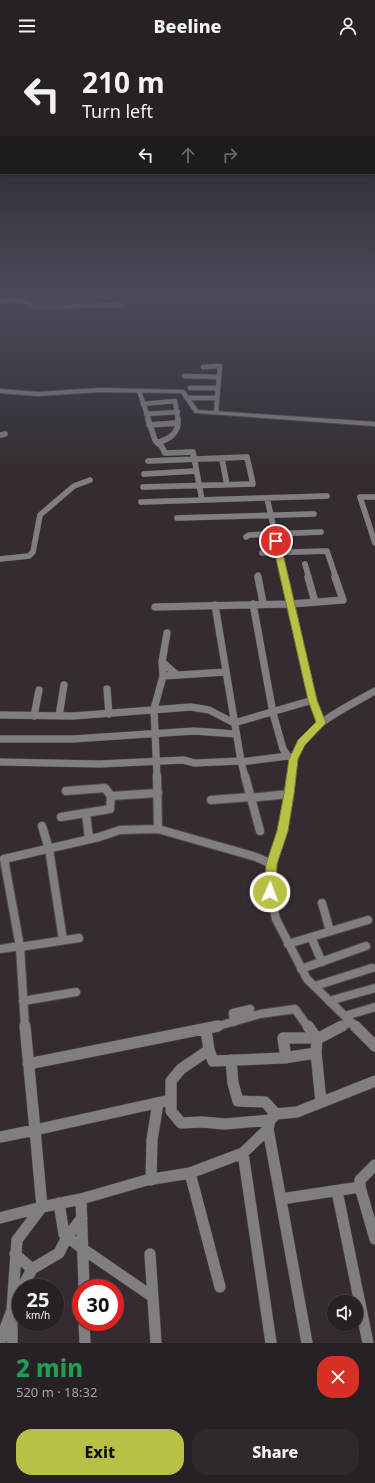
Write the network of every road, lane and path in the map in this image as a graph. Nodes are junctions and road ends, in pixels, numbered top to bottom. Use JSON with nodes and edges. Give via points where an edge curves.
{"nodes":[{"id":1,"x":203,"y":367,"type":"dead end"},
{"id":2,"x":184,"y":376,"type":"dead end"},
{"id":3,"x":219,"y":378,"type":"junction"},
{"id":4,"x":190,"y":388,"type":"dead end"},
{"id":5,"x":218,"y":388,"type":"junction"},
{"id":6,"x":0,"y":391,"type":"edge"},
{"id":7,"x":139,"y":391,"type":"junction"},
{"id":8,"x":187,"y":398,"type":"junction"},
{"id":9,"x":217,"y":398,"type":"junction"},
{"id":10,"x":143,"y":404,"type":"junction"},
{"id":11,"x":178,"y":412,"type":"junction"},
{"id":12,"x":216,"y":412,"type":"junction"},
{"id":13,"x":146,"y":414,"type":"junction"},
{"id":14,"x":178,"y":423,"type":"junction"},
{"id":15,"x":375,"y":424,"type":"edge"},
{"id":16,"x":149,"y":425,"type":"junction"},
{"id":17,"x":157,"y":443,"type":"junction"},
{"id":18,"x":222,"y":458,"type":"junction"},
{"id":19,"x":194,"y":460,"type":"junction"},
{"id":20,"x":148,"y":461,"type":"dead end"},
{"id":21,"x":196,"y":472,"type":"junction"},
{"id":22,"x":144,"y":474,"type":"dead end"},
{"id":23,"x":90,"y":480,"type":"dead end"},
{"id":24,"x":198,"y":485,"type":"junction"},
{"id":25,"x":227,"y":485,"type":"junction"},
{"id":26,"x":143,"y":487,"type":"dead end"},
{"id":27,"x":327,"y":496,"type":"dead end"},
{"id":28,"x":375,"y":497,"type":"edge"},
{"id":29,"x":267,"y":498,"type":"junction"},
{"id":30,"x":202,"y":500,"type":"junction"},
{"id":31,"x":141,"y":502,"type":"dead end"},
{"id":32,"x":314,"y":514,"type":"dead end"},
{"id":33,"x":270,"y":515,"type":"junction"},
{"id":34,"x":176,"y":518,"type":"dead end"},
{"id":35,"x":321,"y":532,"type":"dead end"},
{"id":36,"x":274,"y":534,"type":"junction"},
{"id":37,"x":246,"y":537,"type":"dead end"},
{"id":38,"x":375,"y":543,"type":"edge"},
{"id":39,"x":279,"y":552,"type":"junction"},
{"id":40,"x":262,"y":553,"type":"dead end"},
{"id":41,"x":0,"y":559,"type":"edge"},
{"id":42,"x":305,"y":564,"type":"dead end"},
{"id":43,"x":258,"y":575,"type":"dead end"},
{"id":44,"x":315,"y":602,"type":"junction"},
{"id":45,"x":263,"y":603,"type":"junction"},
{"id":46,"x":253,"y":604,"type":"junction"},
{"id":47,"x":291,"y":604,"type":"junction"},
{"id":48,"x":215,"y":605,"type":"junction"},
{"id":49,"x":155,"y":607,"type":"dead end"},
{"id":50,"x":167,"y":633,"type":"dead end"},
{"id":51,"x":162,"y":662,"type":"junction"},
{"id":52,"x":226,"y":672,"type":"junction"},
{"id":53,"x":177,"y":675,"type":"junction"},
{"id":54,"x":163,"y":676,"type":"junction"},
{"id":55,"x":64,"y":684,"type":"dead end"},
{"id":56,"x":107,"y":689,"type":"dead end"},
{"id":57,"x":39,"y":690,"type":"dead end"},
{"id":58,"x":375,"y":691,"type":"edge"},
{"id":59,"x":313,"y":700,"type":"junction"},
{"id":60,"x":154,"y":709,"type":"junction"},
{"id":61,"x":273,"y":713,"type":"junction"},
{"id":62,"x":109,"y":714,"type":"junction"},
{"id":63,"x":0,"y":715,"type":"edge"},
{"id":64,"x":34,"y":716,"type":"junction"},
{"id":65,"x":60,"y":716,"type":"junction"},
{"id":66,"x":234,"y":723,"type":"junction"},
{"id":67,"x":321,"y":723,"type":"junction"},
{"id":68,"x":156,"y":733,"type":"junction"},
{"id":69,"x":236,"y":734,"type":"junction"},
{"id":70,"x":0,"y":739,"type":"edge"},
{"id":71,"x":291,"y":758,"type":"junction"},
{"id":72,"x":156,"y":761,"type":"junction"},
{"id":73,"x":241,"y":761,"type":"junction"},
{"id":74,"x":0,"y":762,"type":"edge"},
{"id":75,"x":66,"y":790,"type":"dead end"},
{"id":76,"x":158,"y":793,"type":"junction"},
{"id":77,"x":289,"y":794,"type":"junction"},
{"id":78,"x":111,"y":796,"type":"junction"},
{"id":79,"x":250,"y":797,"type":"junction"},
{"id":80,"x":211,"y":800,"type":"dead end"},
{"id":81,"x":86,"y":813,"type":"junction"},
{"id":82,"x":61,"y":817,"type":"dead end"},
{"id":83,"x":42,"y":826,"type":"dead end"},
{"id":84,"x":158,"y":829,"type":"junction"},
{"id":85,"x":260,"y":831,"type":"dead end"},
{"id":86,"x":89,"y":840,"type":"junction"},
{"id":87,"x":50,"y":849,"type":"junction"},
{"id":88,"x":2,"y":859,"type":"edge"},
{"id":89,"x":272,"y":864,"type":"junction"},
{"id":90,"x":322,"y":903,"type":"dead end"},
{"id":91,"x":368,"y":920,"type":"dead end"},
{"id":92,"x":330,"y":931,"type":"junction"},
{"id":93,"x":311,"y":937,"type":"junction"},
{"id":94,"x":79,"y":938,"type":"dead end"},
{"id":95,"x":63,"y":940,"type":"junction"},
{"id":96,"x":288,"y":944,"type":"junction"},
{"id":97,"x":20,"y":946,"type":"junction"},
{"id":98,"x":366,"y":946,"type":"dead end"},
{"id":99,"x":0,"y":949,"type":"edge"},
{"id":100,"x":322,"y":962,"type":"junction"},
{"id":101,"x":372,"y":968,"type":"dead end"},
{"id":102,"x":301,"y":969,"type":"junction"},
{"id":103,"x":315,"y":986,"type":"junction"},
{"id":104,"x":375,"y":988,"type":"edge"},
{"id":105,"x":76,"y":992,"type":"dead end"},
{"id":106,"x":329,"y":1001,"type":"junction"},
{"id":107,"x":23,"y":1002,"type":"junction"},
{"id":108,"x":375,"y":1007,"type":"edge"},
{"id":109,"x":250,"y":1009,"type":"dead end"},
{"id":110,"x":348,"y":1019,"type":"junction"},
{"id":111,"x":234,"y":1022,"type":"junction"},
{"id":112,"x":206,"y":1030,"type":"junction"},
{"id":113,"x":316,"y":1039,"type":"junction"},
{"id":114,"x":375,"y":1046,"type":"edge"},
{"id":115,"x":209,"y":1050,"type":"junction"},
{"id":116,"x":316,"y":1053,"type":"junction"},
{"id":117,"x":286,"y":1058,"type":"junction"},
{"id":118,"x":231,"y":1060,"type":"junction"},
{"id":119,"x":28,"y":1064,"type":"junction"},
{"id":120,"x":375,"y":1081,"type":"edge"},
{"id":121,"x":170,"y":1100,"type":"junction"},
{"id":122,"x":321,"y":1102,"type":"junction"},
{"id":123,"x":158,"y":1103,"type":"junction"},
{"id":124,"x":272,"y":1121,"type":"junction"},
{"id":125,"x":35,"y":1130,"type":"junction"},
{"id":126,"x":0,"y":1138,"type":"edge"},
{"id":127,"x":243,"y":1153,"type":"junction"},
{"id":128,"x":375,"y":1165,"type":"edge"},
{"id":129,"x":190,"y":1173,"type":"junction"},
{"id":130,"x":151,"y":1180,"type":"junction"},
{"id":131,"x":360,"y":1187,"type":"junction"},
{"id":132,"x":337,"y":1191,"type":"junction"},
{"id":133,"x":81,"y":1199,"type":"junction"},
{"id":134,"x":281,"y":1199,"type":"junction"},
{"id":135,"x":59,"y":1203,"type":"junction"},
{"id":136,"x":42,"y":1207,"type":"junction"},
{"id":137,"x":0,"y":1218,"type":"edge"},
{"id":138,"x":82,"y":1218,"type":"junction"},
{"id":139,"x":67,"y":1237,"type":"junction"},
{"id":140,"x":375,"y":1239,"type":"edge"},
{"id":141,"x":83,"y":1249,"type":"junction"},
{"id":142,"x":15,"y":1254,"type":"junction"},
{"id":143,"x":150,"y":1254,"type":"dead end"},
{"id":144,"x":32,"y":1269,"type":"junction"},
{"id":145,"x":14,"y":1279,"type":"edge"},
{"id":146,"x":27,"y":1279,"type":"edge"},
{"id":147,"x":84,"y":1279,"type":"edge"},
{"id":148,"x":220,"y":1287,"type":"dead end"},
{"id":149,"x":153,"y":1297,"type":"junction"},
{"id":150,"x":12,"y":1310,"type":"edge"},
{"id":151,"x":12,"y":1331,"type":"edge"},
{"id":152,"x":84,"y":1331,"type":"edge"},
{"id":153,"x":0,"y":1342,"type":"edge"},
{"id":154,"x":12,"y":1343,"type":"edge"},
{"id":155,"x":85,"y":1343,"type":"edge"},
{"id":156,"x":156,"y":1343,"type":"edge"},
{"id":157,"x":271,"y":1343,"type":"edge"},
{"id":158,"x":307,"y":1343,"type":"edge"},
{"id":159,"x":368,"y":1343,"type":"edge"}],
"edges":[{"from":1,"to":3,"type":"street","via":[[220,366]]},
{"from":2,"to":3,"type":"street"},
{"from":3,"to":5,"type":"street"},
{"from":4,"to":5,"type":"street"},
{"from":5,"to":9,"type":"street"},
{"from":6,"to":7,"type":"street","via":[[38,394],[100,390]]},
{"from":7,"to":8,"type":"street","via":[[183,392]]},
{"from":7,"to":10,"type":"street"},
{"from":8,"to":9,"type":"street"},
{"from":8,"to":12,"type":"street","via":[[196,411]]},
{"from":9,"to":12,"type":"street"},
{"from":10,"to":11,"type":"street","via":[[174,401]]},
{"from":10,"to":13,"type":"street"},
{"from":11,"to":13,"type":"street"},
{"from":11,"to":14,"type":"street"},
{"from":12,"to":15,"type":"street"},
{"from":13,"to":16,"type":"street"},
{"from":14,"to":16,"type":"street"},
{"from":14,"to":17,"type":"street","via":[[173,437]]},
{"from":16,"to":17,"type":"street"},
{"from":17,"to":19,"type":"street","via":[[162,446],[165,453],[193,452]]},
{"from":18,"to":19,"type":"street"},
{"from":18,"to":25,"type":"street"},
{"from":18,"to":25,"type":"street","via":[[247,457],[251,471],[253,484]]},
{"from":19,"to":20,"type":"street"},
{"from":19,"to":21,"type":"street"},
{"from":21,"to":22,"type":"street"},
{"from":21,"to":24,"type":"street"},
{"from":23,"to":41,"type":"street","via":[[74,486],[40,515],[33,552],[29,556]]},
{"from":24,"to":25,"type":"street"},
{"from":24,"to":26,"type":"street"},
{"from":24,"to":30,"type":"street"},
{"from":27,"to":29,"type":"street"},
{"from":28,"to":38,"type":"street","via":[[360,497]]},
{"from":29,"to":30,"type":"street"},
{"from":29,"to":33,"type":"street"},
{"from":30,"to":31,"type":"street"},
{"from":32,"to":33,"type":"street"},
{"from":33,"to":34,"type":"street","via":[[222,513]]},
{"from":33,"to":36,"type":"street"},
{"from":35,"to":36,"type":"street"},
{"from":36,"to":37,"type":"street"},
{"from":36,"to":39,"type":"street"},
{"from":39,"to":40,"type":"street"},
{"from":39,"to":44,"type":"street","via":[[327,550],[343,600]]},
{"from":39,"to":47,"type":"street"},
{"from":42,"to":44,"type":"street"},
{"from":43,"to":45,"type":"street"},
{"from":44,"to":47,"type":"street"},
{"from":45,"to":46,"type":"street"},
{"from":45,"to":47,"type":"street"},
{"from":46,"to":48,"type":"street"},
{"from":46,"to":61,"type":"street"},
{"from":47,"to":59,"type":"street"},
{"from":48,"to":49,"type":"street"},
{"from":48,"to":52,"type":"street"},
{"from":50,"to":51,"type":"street"},
{"from":51,"to":53,"type":"street"},
{"from":51,"to":54,"type":"street"},
{"from":52,"to":53,"type":"street"},
{"from":52,"to":66,"type":"street"},
{"from":53,"to":54,"type":"street"},
{"from":54,"to":60,"type":"street"},
{"from":55,"to":65,"type":"street"},
{"from":56,"to":62,"type":"street"},
{"from":57,"to":64,"type":"street"},
{"from":58,"to":67,"type":"street"},
{"from":59,"to":61,"type":"street"},
{"from":59,"to":67,"type":"street"},
{"from":60,"to":62,"type":"street"},
{"from":60,"to":66,"type":"street","via":[[191,707],[209,710]]},
{"from":60,"to":68,"type":"street"},
{"from":61,"to":66,"type":"street"},
{"from":61,"to":71,"type":"street","via":[[283,749]]},
{"from":62,"to":65,"type":"street"},
{"from":63,"to":64,"type":"street"},
{"from":64,"to":65,"type":"street"},
{"from":66,"to":69,"type":"street"},
{"from":67,"to":71,"type":"street","via":[[302,742]]},
{"from":68,"to":69,"type":"street","via":[[194,731]]},
{"from":68,"to":70,"type":"street","via":[[72,739]]},
{"from":68,"to":72,"type":"street"},
{"from":69,"to":73,"type":"street"},
{"from":71,"to":73,"type":"street"},
{"from":71,"to":77,"type":"street"},
{"from":72,"to":73,"type":"street"},
{"from":72,"to":74,"type":"street","via":[[100,764]]},
{"from":72,"to":76,"type":"street"},
{"from":73,"to":79,"type":"street"},
{"from":75,"to":78,"type":"street","via":[[106,788]]},
{"from":76,"to":78,"type":"street"},
{"from":76,"to":84,"type":"street"},
{"from":77,"to":79,"type":"street"},
{"from":77,"to":89,"type":"street"},
{"from":78,"to":81,"type":"street","via":[[110,810]]},
{"from":79,"to":80,"type":"street"},
{"from":79,"to":85,"type":"street"},
{"from":81,"to":82,"type":"street"},
{"from":81,"to":86,"type":"street"},
{"from":83,"to":87,"type":"street"},
{"from":84,"to":86,"type":"street","via":[[120,830]]},
{"from":84,"to":89,"type":"street"},
{"from":86,"to":87,"type":"street"},
{"from":87,"to":88,"type":"street"},
{"from":87,"to":95,"type":"street"},
{"from":88,"to":97,"type":"street"},
{"from":89,"to":96,"type":"street","via":[[270,892],[276,919]]},
{"from":90,"to":92,"type":"street"},
{"from":91,"to":92,"type":"street"},
{"from":92,"to":93,"type":"street"},
{"from":93,"to":96,"type":"street"},
{"from":93,"to":100,"type":"street"},
{"from":94,"to":95,"type":"street"},
{"from":95,"to":97,"type":"street"},
{"from":96,"to":102,"type":"street"},
{"from":97,"to":99,"type":"street"},
{"from":97,"to":107,"type":"street"},
{"from":98,"to":100,"type":"street"},
{"from":100,"to":102,"type":"street"},
{"from":101,"to":103,"type":"street"},
{"from":102,"to":103,"type":"street"},
{"from":103,"to":106,"type":"street"},
{"from":104,"to":106,"type":"street"},
{"from":105,"to":107,"type":"street"},
{"from":106,"to":110,"type":"street"},
{"from":107,"to":119,"type":"street"},
{"from":108,"to":110,"type":"street"},
{"from":109,"to":111,"type":"street","via":[[233,1013]]},
{"from":110,"to":113,"type":"street"},
{"from":110,"to":114,"type":"street"},
{"from":111,"to":112,"type":"street"},
{"from":111,"to":113,"type":"street","via":[[260,1014],[295,1009]]},
{"from":112,"to":115,"type":"street"},
{"from":112,"to":119,"type":"street"},
{"from":113,"to":116,"type":"street"},
{"from":113,"to":117,"type":"street","via":[[283,1038]]},
{"from":115,"to":118,"type":"street","via":[[213,1061]]},
{"from":115,"to":121,"type":"street","via":[[181,1070],[171,1081]]},
{"from":116,"to":117,"type":"street"},
{"from":116,"to":122,"type":"street"},
{"from":117,"to":118,"type":"street"},
{"from":118,"to":124,"type":"street","via":[[238,1101],[265,1102]]},
{"from":119,"to":125,"type":"street"},
{"from":120,"to":122,"type":"street"},
{"from":121,"to":123,"type":"street"},
{"from":121,"to":124,"type":"street","via":[[171,1111],[181,1122],[225,1124]]},
{"from":122,"to":124,"type":"street"},
{"from":123,"to":125,"type":"street"},
{"from":123,"to":130,"type":"street","via":[[152,1140]]},
{"from":124,"to":127,"type":"street"},
{"from":124,"to":134,"type":"street"},
{"from":125,"to":126,"type":"street"},
{"from":125,"to":136,"type":"street"},
{"from":127,"to":129,"type":"street"},
{"from":127,"to":157,"type":"street"},
{"from":128,"to":131,"type":"street","via":[[360,1180]]},
{"from":129,"to":130,"type":"street"},
{"from":129,"to":148,"type":"street"},
{"from":130,"to":133,"type":"street"},
{"from":131,"to":132,"type":"street"},
{"from":131,"to":140,"type":"street"},
{"from":132,"to":134,"type":"street"},
{"from":132,"to":159,"type":"street"},
{"from":133,"to":135,"type":"street"},
{"from":133,"to":138,"type":"street"},
{"from":134,"to":158,"type":"street"},
{"from":135,"to":136,"type":"street"},
{"from":135,"to":139,"type":"street","via":[[64,1234]]},
{"from":136,"to":137,"type":"street"},
{"from":136,"to":142,"type":"street","via":[[16,1240]]},
{"from":138,"to":139,"type":"street"},
{"from":138,"to":141,"type":"street"},
{"from":139,"to":141,"type":"street"},
{"from":139,"to":144,"type":"street","via":[[58,1253]]},
{"from":141,"to":147,"type":"street"},
{"from":141,"to":149,"type":"street"},
{"from":142,"to":144,"type":"street"},
{"from":142,"to":145,"type":"street"},
{"from":143,"to":149,"type":"street"},
{"from":144,"to":146,"type":"street"},
{"from":149,"to":156,"type":"street"},
{"from":150,"to":153,"type":"street"},
{"from":151,"to":154,"type":"street"},
{"from":152,"to":155,"type":"street"}]}
